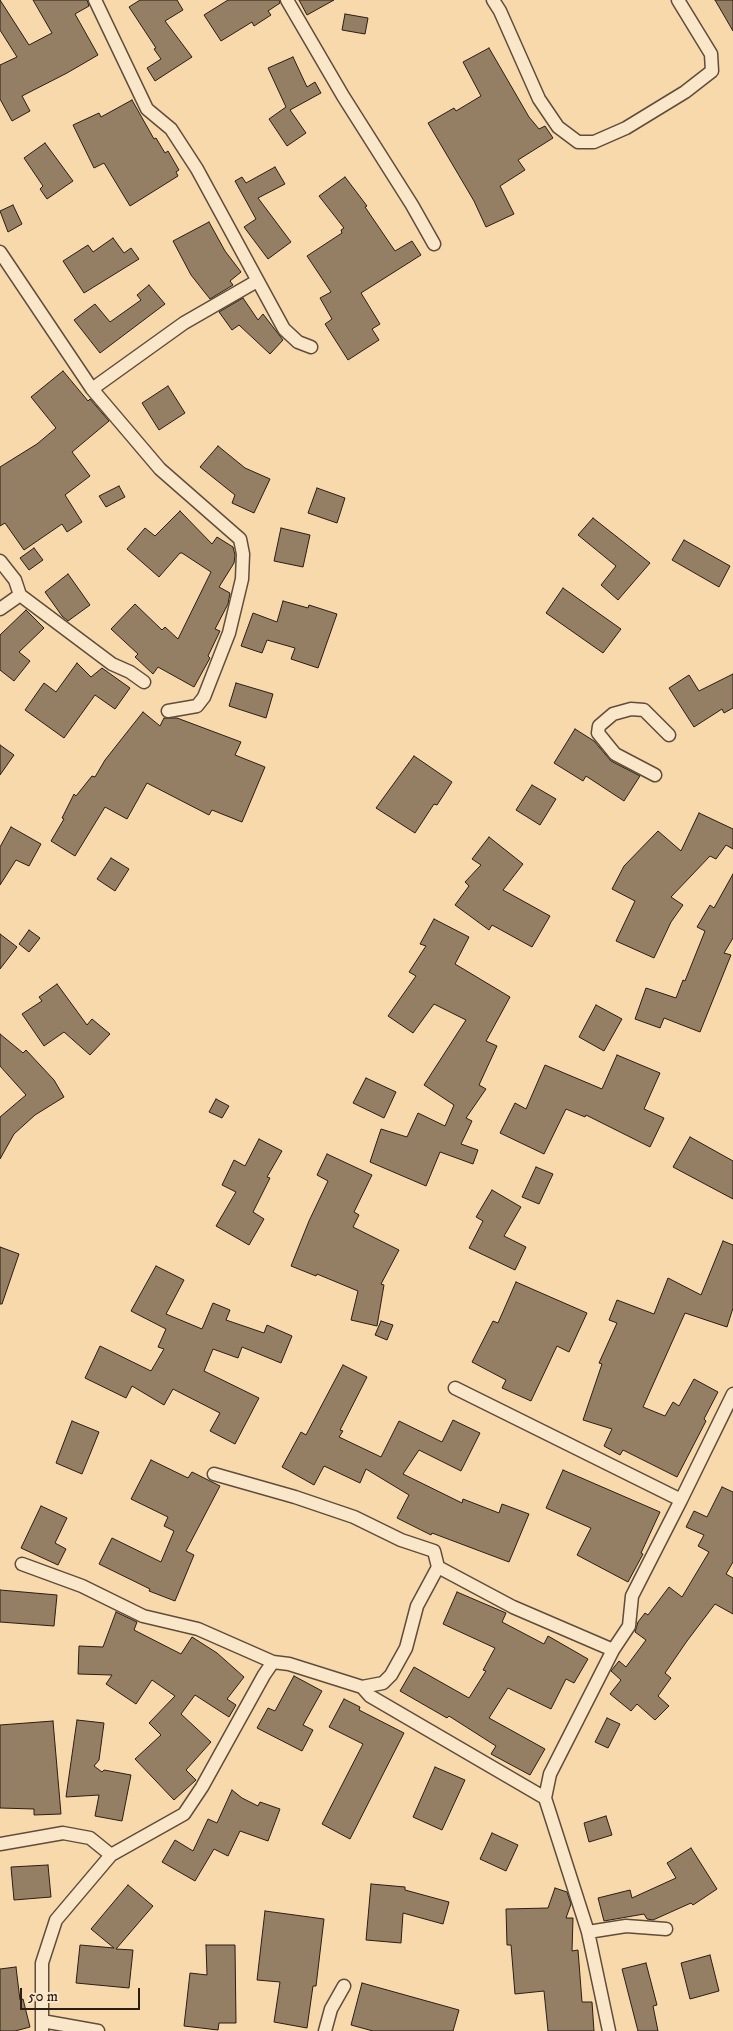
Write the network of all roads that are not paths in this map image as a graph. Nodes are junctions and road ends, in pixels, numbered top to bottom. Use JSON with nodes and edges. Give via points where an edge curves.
{"nodes":[{"id":1,"x":95,"y":0,"type":"edge"},
{"id":2,"x":288,"y":0,"type":"edge"},
{"id":3,"x":493,"y":0,"type":"edge"},
{"id":4,"x":678,"y":0,"type":"edge"},
{"id":5,"x":434,"y":244,"type":"dead end"},
{"id":6,"x":0,"y":252,"type":"edge"},
{"id":7,"x":258,"y":280,"type":"junction"},
{"id":8,"x":311,"y":347,"type":"dead end"},
{"id":9,"x":92,"y":389,"type":"junction"},
{"id":10,"x":0,"y":561,"type":"edge"},
{"id":11,"x":20,"y":595,"type":"junction"},
{"id":12,"x":0,"y":609,"type":"edge"},
{"id":13,"x":144,"y":682,"type":"dead end"},
{"id":14,"x":168,"y":711,"type":"dead end"},
{"id":15,"x":669,"y":735,"type":"dead end"},
{"id":16,"x":655,"y":775,"type":"dead end"},
{"id":17,"x":455,"y":1388,"type":"dead end"},
{"id":18,"x":733,"y":1394,"type":"edge"},
{"id":19,"x":214,"y":1474,"type":"dead end"},
{"id":20,"x":682,"y":1500,"type":"junction"},
{"id":21,"x":22,"y":1564,"type":"dead end"},
{"id":22,"x":438,"y":1567,"type":"junction"},
{"id":23,"x":613,"y":1650,"type":"junction"},
{"id":24,"x":273,"y":1662,"type":"junction"},
{"id":25,"x":362,"y":1687,"type":"junction"},
{"id":26,"x":545,"y":1798,"type":"junction"},
{"id":27,"x":0,"y":1844,"type":"edge"},
{"id":28,"x":111,"y":1855,"type":"junction"},
{"id":29,"x":666,"y":1929,"type":"dead end"},
{"id":30,"x":588,"y":1932,"type":"junction"},
{"id":31,"x":344,"y":1986,"type":"dead end"},
{"id":32,"x":42,"y":2026,"type":"edge"},
{"id":33,"x":98,"y":2031,"type":"edge"},
{"id":34,"x":325,"y":2031,"type":"edge"},
{"id":35,"x":609,"y":2031,"type":"edge"}],
"edges":[{"from":1,"to":7,"type":"street","via":[[147,109],[171,129],[197,169]]},
{"from":2,"to":5,"type":"street"},
{"from":3,"to":4,"type":"street","via":[[539,98],[558,127],[578,142],[594,142],[626,128],[685,92],[712,71],[711,54]]},
{"from":6,"to":9,"type":"street"},
{"from":7,"to":8,"type":"street","via":[[284,329],[298,342]]},
{"from":7,"to":9,"type":"street","via":[[184,323]]},
{"from":9,"to":14,"type":"street","via":[[160,469],[240,539],[242,579],[229,633],[204,697],[197,706]]},
{"from":10,"to":11,"type":"street","via":[[15,580]]},
{"from":11,"to":12,"type":"street"},
{"from":11,"to":13,"type":"street","via":[[112,664]]},
{"from":15,"to":16,"type":"street","via":[[644,710],[631,709],[613,714],[599,726],[598,733],[615,754]]},
{"from":17,"to":20,"type":"street"},
{"from":18,"to":20,"type":"street"},
{"from":19,"to":22,"type":"street","via":[[295,1496],[354,1517],[434,1552]]},
{"from":20,"to":23,"type":"street","via":[[632,1596],[629,1626]]},
{"from":21,"to":24,"type":"street","via":[[82,1586],[143,1616],[198,1629]]},
{"from":22,"to":23,"type":"street","via":[[513,1608]]},
{"from":22,"to":25,"type":"street","via":[[417,1606],[406,1648],[391,1675],[383,1683]]},
{"from":23,"to":26,"type":"street","via":[[550,1774]]},
{"from":24,"to":25,"type":"street"},
{"from":24,"to":28,"type":"street","via":[[184,1814]]},
{"from":25,"to":26,"type":"street","via":[[370,1696]]},
{"from":26,"to":30,"type":"street"},
{"from":27,"to":28,"type":"street","via":[[63,1833],[90,1838]]},
{"from":28,"to":32,"type":"street","via":[[56,1920],[42,1962]]},
{"from":29,"to":30,"type":"street","via":[[626,1926]]},
{"from":30,"to":35,"type":"street"},
{"from":31,"to":34,"type":"street","via":[[331,2009]]},
{"from":32,"to":33,"type":"street"}]}
